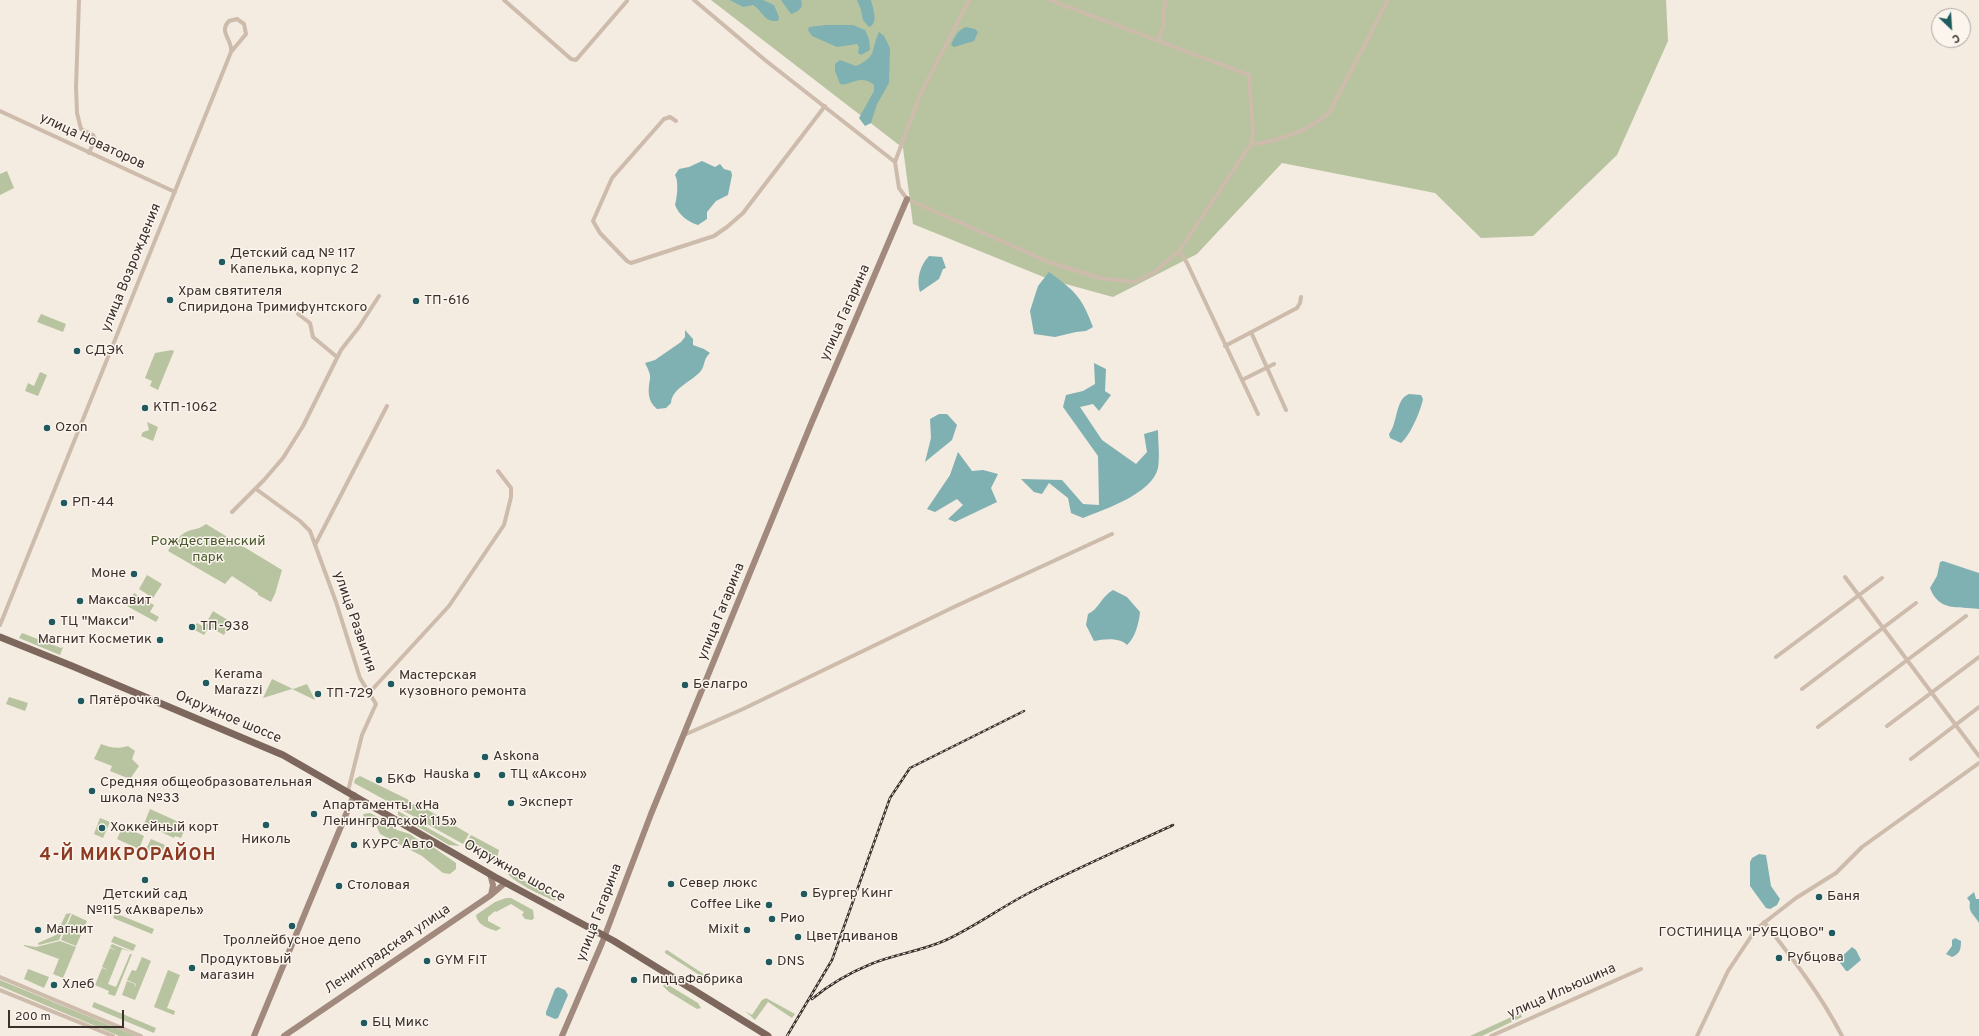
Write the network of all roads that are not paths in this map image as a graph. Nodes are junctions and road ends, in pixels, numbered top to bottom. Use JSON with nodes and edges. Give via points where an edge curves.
{"nodes":[{"id":1,"x":79,"y":0,"type":"edge"},
{"id":2,"x":504,"y":0,"type":"edge"},
{"id":3,"x":627,"y":0,"type":"edge"},
{"id":4,"x":694,"y":0,"type":"edge"},
{"id":5,"x":969,"y":0,"type":"edge"},
{"id":6,"x":1050,"y":0,"type":"edge"},
{"id":7,"x":1166,"y":0,"type":"edge"},
{"id":8,"x":1388,"y":0,"type":"edge"},
{"id":9,"x":1158,"y":41,"type":"junction"},
{"id":10,"x":231,"y":52,"type":"junction"},
{"id":11,"x":825,"y":106,"type":"junction"},
{"id":12,"x":0,"y":110,"type":"edge"},
{"id":13,"x":676,"y":121,"type":"dead end"},
{"id":14,"x":1251,"y":144,"type":"junction"},
{"id":15,"x":89,"y":153,"type":"junction"},
{"id":16,"x":895,"y":162,"type":"junction"},
{"id":17,"x":174,"y":192,"type":"junction"},
{"id":18,"x":907,"y":199,"type":"junction"},
{"id":19,"x":1179,"y":251,"type":"junction"},
{"id":20,"x":379,"y":296,"type":"dead end"},
{"id":21,"x":1301,"y":297,"type":"dead end"},
{"id":22,"x":298,"y":314,"type":"dead end"},
{"id":23,"x":1251,"y":332,"type":"junction"},
{"id":24,"x":1225,"y":346,"type":"junction"},
{"id":25,"x":337,"y":358,"type":"junction"},
{"id":26,"x":1274,"y":364,"type":"dead end"},
{"id":27,"x":1267,"y":368,"type":"junction"},
{"id":28,"x":1242,"y":380,"type":"junction"},
{"id":29,"x":387,"y":406,"type":"dead end"},
{"id":30,"x":1286,"y":410,"type":"dead end"},
{"id":31,"x":1258,"y":414,"type":"dead end"},
{"id":32,"x":498,"y":471,"type":"dead end"},
{"id":33,"x":256,"y":489,"type":"junction"},
{"id":34,"x":232,"y":512,"type":"dead end"},
{"id":35,"x":1112,"y":534,"type":"dead end"},
{"id":36,"x":315,"y":545,"type":"junction"},
{"id":37,"x":1845,"y":577,"type":"dead end"},
{"id":38,"x":1882,"y":578,"type":"dead end"},
{"id":39,"x":1859,"y":595,"type":"junction"},
{"id":40,"x":1916,"y":603,"type":"dead end"},
{"id":41,"x":1966,"y":616,"type":"dead end"},
{"id":42,"x":0,"y":625,"type":"edge"},
{"id":43,"x":1883,"y":628,"type":"junction"},
{"id":44,"x":0,"y":637,"type":"edge"},
{"id":45,"x":1776,"y":657,"type":"dead end"},
{"id":46,"x":1979,"y":657,"type":"edge"},
{"id":47,"x":1907,"y":660,"type":"junction"},
{"id":48,"x":1802,"y":689,"type":"dead end"},
{"id":49,"x":1932,"y":692,"type":"junction"},
{"id":50,"x":369,"y":693,"type":"junction"},
{"id":51,"x":1979,"y":708,"type":"edge"},
{"id":52,"x":1956,"y":725,"type":"junction"},
{"id":53,"x":1887,"y":726,"type":"dead end"},
{"id":54,"x":1818,"y":727,"type":"dead end"},
{"id":55,"x":684,"y":735,"type":"junction"},
{"id":56,"x":1979,"y":756,"type":"edge"},
{"id":57,"x":1911,"y":759,"type":"dead end"},
{"id":58,"x":1979,"y":762,"type":"edge"},
{"id":59,"x":351,"y":793,"type":"junction"},
{"id":60,"x":490,"y":874,"type":"junction"},
{"id":61,"x":505,"y":883,"type":"junction"},
{"id":62,"x":491,"y":894,"type":"junction"},
{"id":63,"x":1764,"y":922,"type":"junction"},
{"id":64,"x":605,"y":936,"type":"junction"},
{"id":65,"x":1641,"y":969,"type":"dead end"},
{"id":66,"x":0,"y":977,"type":"edge"},
{"id":67,"x":0,"y":990,"type":"edge"},
{"id":68,"x":1501,"y":1034,"type":"edge"},
{"id":69,"x":255,"y":1035,"type":"edge"},
{"id":70,"x":113,"y":1036,"type":"edge"},
{"id":71,"x":141,"y":1036,"type":"edge"},
{"id":72,"x":284,"y":1036,"type":"edge"},
{"id":73,"x":562,"y":1036,"type":"edge"},
{"id":74,"x":768,"y":1036,"type":"edge"},
{"id":75,"x":1491,"y":1036,"type":"edge"},
{"id":76,"x":1697,"y":1036,"type":"edge"},
{"id":77,"x":1842,"y":1036,"type":"edge"}],
"edges":[{"from":1,"to":15,"type":"street","via":[[77,113],[81,129],[93,135],[95,139]]},
{"from":2,"to":3,"type":"street","via":[[571,59],[576,60]]},
{"from":4,"to":11,"type":"street"},
{"from":5,"to":16,"type":"street","via":[[920,95]]},
{"from":6,"to":9,"type":"street"},
{"from":7,"to":9,"type":"street","via":[[1164,25]]},
{"from":8,"to":14,"type":"street","via":[[1329,113],[1298,131]]},
{"from":9,"to":14,"type":"street","via":[[1249,75],[1253,133]]},
{"from":10,"to":10,"type":"street","name":"улица Возрождения","via":[[246,34],[245,25],[239,20],[231,20],[224,28],[231,43]]},
{"from":10,"to":17,"type":"street","name":"улица Возрождения"},
{"from":11,"to":13,"type":"street","via":[[743,212],[728,227],[714,236],[631,262],[600,233],[593,221],[596,211],[612,178],[664,119],[670,117]]},
{"from":11,"to":16,"type":"street"},
{"from":12,"to":15,"type":"street","name":"улица Новаторов"},
{"from":14,"to":19,"type":"street"},
{"from":15,"to":17,"type":"street","name":"улица Новаторов"},
{"from":16,"to":18,"type":"street","via":[[899,188]]},
{"from":17,"to":42,"type":"street","name":"улица Возрождения"},
{"from":18,"to":19,"type":"street","via":[[1051,263],[1100,278],[1134,282],[1153,273]]},
{"from":18,"to":55,"type":"street","name":"улица Гагарина","via":[[836,363]]},
{"from":19,"to":24,"type":"street"},
{"from":20,"to":25,"type":"street"},
{"from":21,"to":23,"type":"street","via":[[1297,308]]},
{"from":22,"to":25,"type":"street","via":[[310,323],[313,337]]},
{"from":23,"to":24,"type":"street"},
{"from":23,"to":27,"type":"street"},
{"from":24,"to":28,"type":"street"},
{"from":25,"to":33,"type":"street","via":[[303,426],[276,468]]},
{"from":26,"to":27,"type":"street"},
{"from":27,"to":28,"type":"street"},
{"from":27,"to":30,"type":"street"},
{"from":28,"to":31,"type":"street"},
{"from":29,"to":36,"type":"street"},
{"from":32,"to":50,"type":"street","via":[[511,488],[504,525],[449,606]]},
{"from":33,"to":34,"type":"street"},
{"from":33,"to":36,"type":"street","name":"улица Развития","via":[[307,526]]},
{"from":35,"to":55,"type":"street"},
{"from":36,"to":50,"type":"street","name":"улица Развития","via":[[360,678]]},
{"from":37,"to":39,"type":"street"},
{"from":38,"to":39,"type":"street"},
{"from":39,"to":43,"type":"street"},
{"from":39,"to":45,"type":"street"},
{"from":40,"to":43,"type":"street"},
{"from":41,"to":47,"type":"street"},
{"from":43,"to":47,"type":"street"},
{"from":43,"to":48,"type":"street"},
{"from":44,"to":59,"type":"main road","name":"Окружное шоссе","via":[[273,750]]},
{"from":46,"to":49,"type":"street"},
{"from":47,"to":49,"type":"street"},
{"from":47,"to":54,"type":"street"},
{"from":49,"to":52,"type":"street"},
{"from":49,"to":53,"type":"street"},
{"from":50,"to":59,"type":"street","name":"улица Развития","via":[[376,704],[360,740]]},
{"from":51,"to":52,"type":"street"},
{"from":52,"to":56,"type":"street"},
{"from":52,"to":57,"type":"street"},
{"from":55,"to":64,"type":"street","name":"улица Гагарина","via":[[649,818]]},
{"from":58,"to":63,"type":"street","via":[[1862,847],[1836,873]]},
{"from":59,"to":60,"type":"main road","name":"Окружное шоссе"},
{"from":59,"to":69,"type":"street"},
{"from":60,"to":61,"type":"main road","name":"Окружное шоссе"},
{"from":60,"to":62,"type":"street","via":[[493,885]]},
{"from":61,"to":62,"type":"street","name":"Ленинградская улица"},
{"from":61,"to":64,"type":"main road","name":"Окружное шоссе"},
{"from":62,"to":72,"type":"street","name":"Ленинградская улица"},
{"from":63,"to":76,"type":"street","via":[[1746,942],[1728,971]]},
{"from":63,"to":77,"type":"street","via":[[1802,970]]},
{"from":64,"to":73,"type":"street","name":"улица Гагарина"},
{"from":64,"to":74,"type":"main road","name":"Окружное шоссе"},
{"from":65,"to":68,"type":"street","name":"улица Ильюшина"},
{"from":66,"to":71,"type":"street"},
{"from":67,"to":70,"type":"street"},
{"from":68,"to":75,"type":"street","name":"улица Ильюшина"}]}
